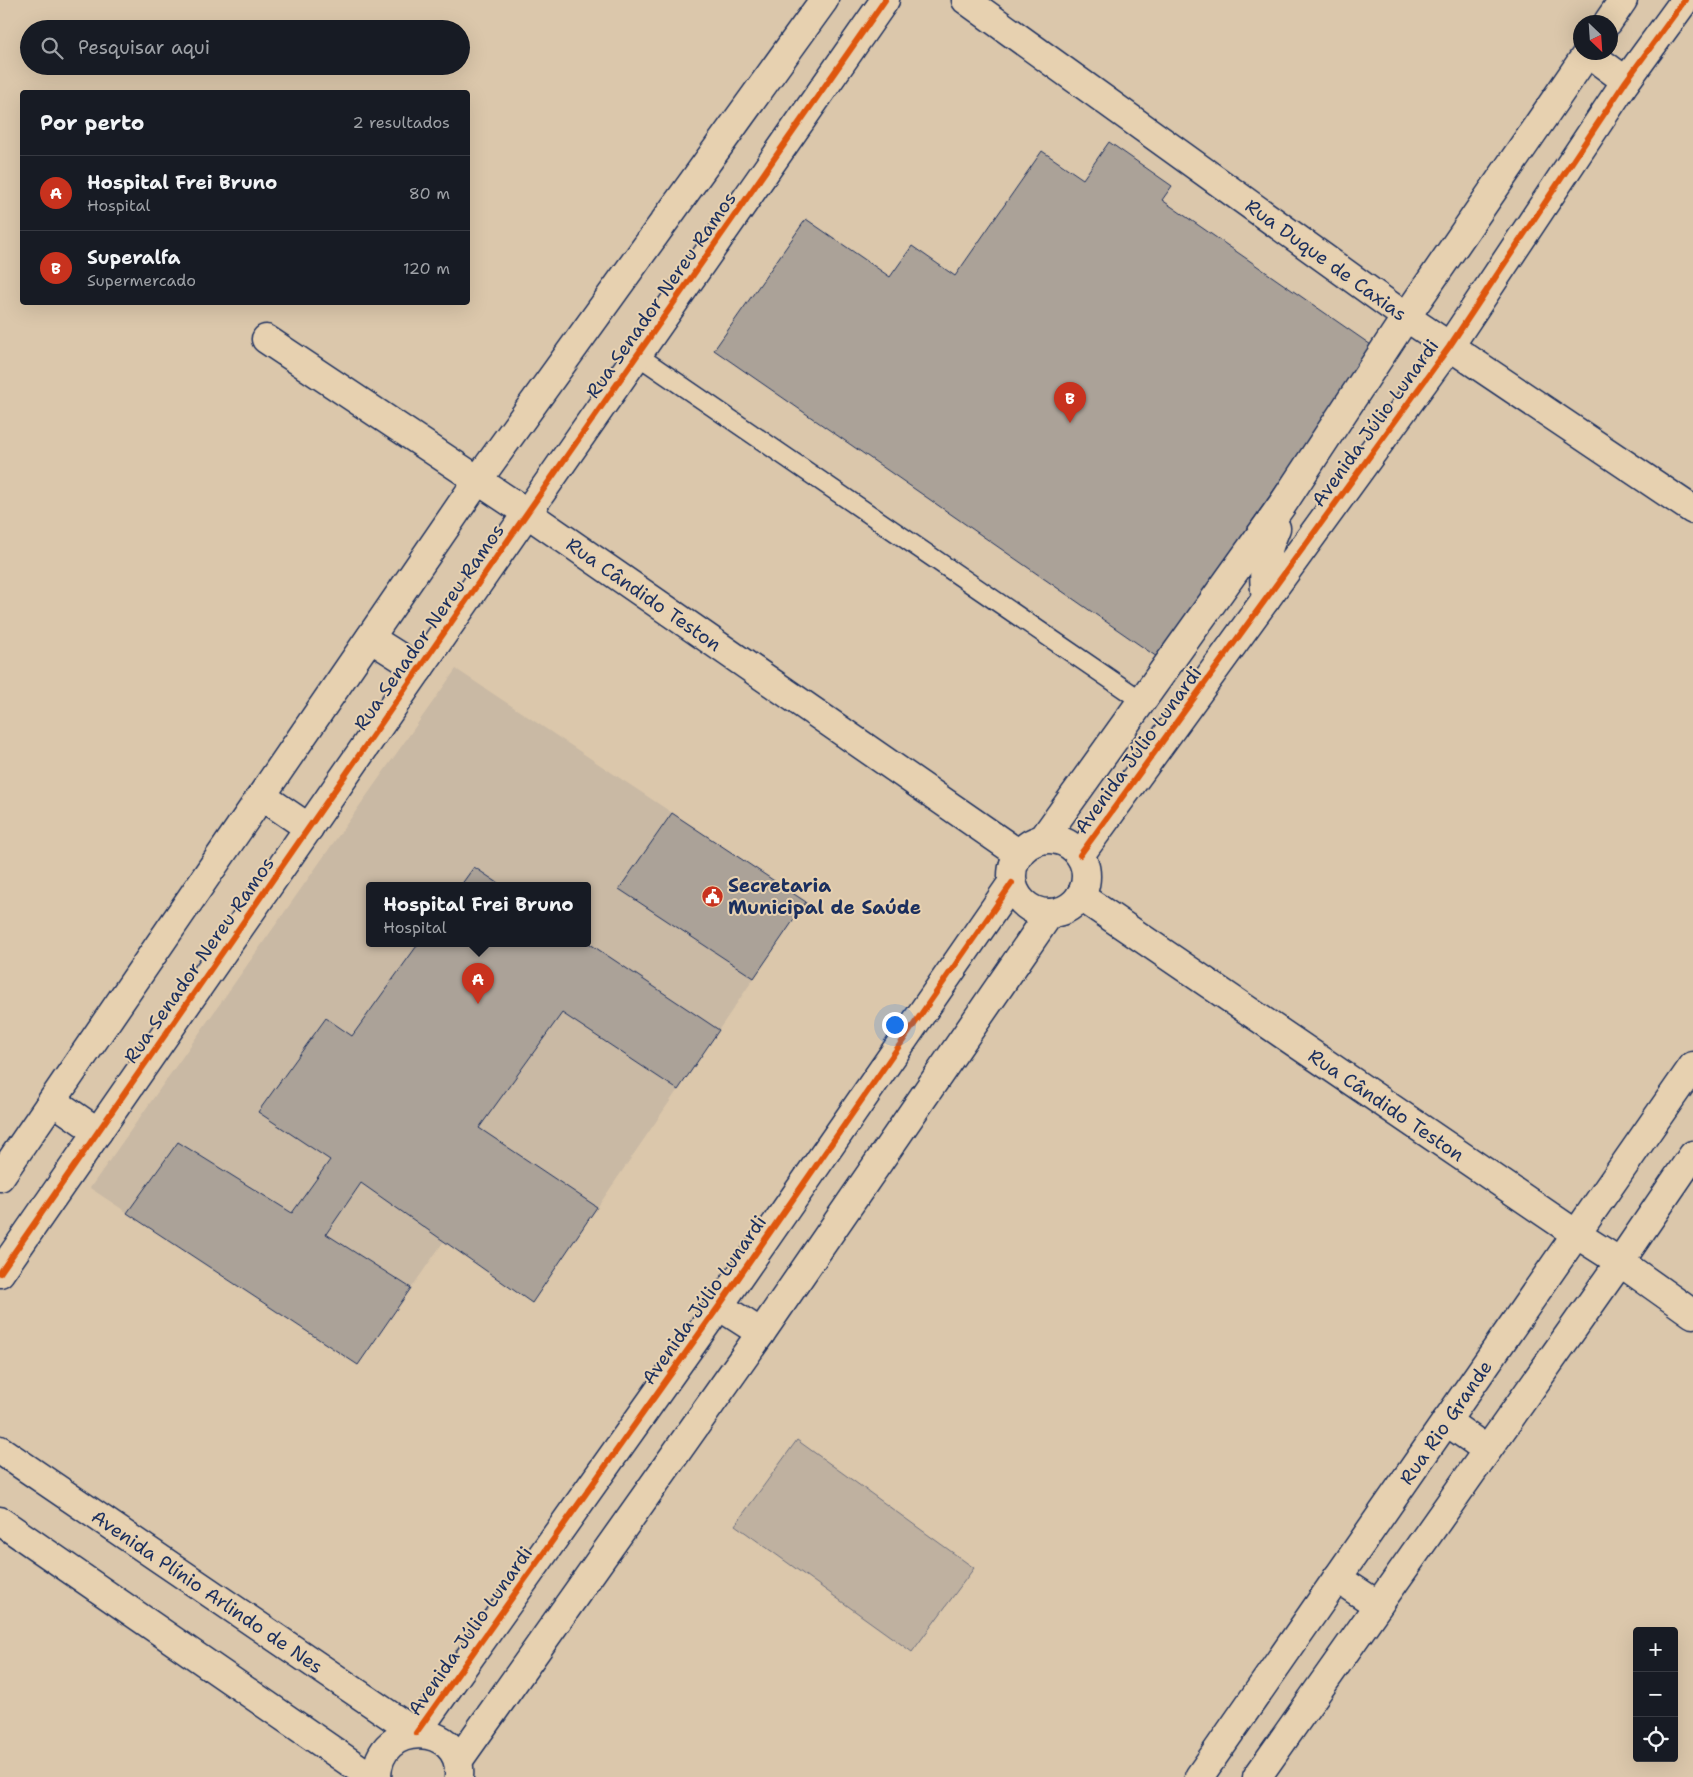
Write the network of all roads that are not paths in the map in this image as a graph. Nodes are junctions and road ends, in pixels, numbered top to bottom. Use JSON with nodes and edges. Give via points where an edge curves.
{"nodes":[{"id":1,"x":824,"y":0,"type":"edge"},
{"id":2,"x":885,"y":0,"type":"edge"},
{"id":3,"x":966,"y":0,"type":"edge"},
{"id":4,"x":1623,"y":0,"type":"edge"},
{"id":5,"x":1685,"y":0,"type":"edge"},
{"id":6,"x":1613,"y":15,"type":"edge"},
{"id":7,"x":1583,"y":60,"type":"edge"},
{"id":8,"x":1598,"y":60,"type":"edge"},
{"id":9,"x":1626,"y":80,"type":"junction"},
{"id":10,"x":1406,"y":317,"type":"junction"},
{"id":11,"x":266,"y":339,"type":"dead end"},
{"id":12,"x":1449,"y":347,"type":"junction"},
{"id":13,"x":637,"y":355,"type":"junction"},
{"id":14,"x":478,"y":480,"type":"junction"},
{"id":15,"x":1276,"y":501,"type":"junction"},
{"id":16,"x":1693,"y":510,"type":"edge"},
{"id":17,"x":527,"y":513,"type":"junction"},
{"id":18,"x":1266,"y":599,"type":"junction"},
{"id":19,"x":370,"y":638,"type":"junction"},
{"id":20,"x":419,"y":669,"type":"junction"},
{"id":21,"x":1142,"y":701,"type":"junction"},
{"id":22,"x":262,"y":796,"type":"junction"},
{"id":23,"x":309,"y":828,"type":"junction"},
{"id":24,"x":1043,"y":839,"type":"junction"},
{"id":25,"x":1019,"y":854,"type":"junction"},
{"id":26,"x":1080,"y":855,"type":"junction"},
{"id":27,"x":1012,"y":883,"type":"junction"},
{"id":28,"x":1080,"y":896,"type":"junction"},
{"id":29,"x":1050,"y":913,"type":"junction"},
{"id":30,"x":1693,"y":1066,"type":"edge"},
{"id":31,"x":52,"y":1101,"type":"junction"},
{"id":32,"x":98,"y":1132,"type":"junction"},
{"id":33,"x":1693,"y":1155,"type":"edge"},
{"id":34,"x":0,"y":1177,"type":"edge"},
{"id":35,"x":1576,"y":1234,"type":"junction"},
{"id":36,"x":1620,"y":1262,"type":"junction"},
{"id":37,"x":0,"y":1273,"type":"edge"},
{"id":38,"x":719,"y":1306,"type":"junction"},
{"id":39,"x":1693,"y":1314,"type":"edge"},
{"id":40,"x":761,"y":1333,"type":"junction"},
{"id":41,"x":1446,"y":1421,"type":"junction"},
{"id":42,"x":0,"y":1450,"type":"edge"},
{"id":43,"x":1488,"y":1450,"type":"junction"},
{"id":44,"x":0,"y":1521,"type":"edge"},
{"id":45,"x":1337,"y":1578,"type":"junction"},
{"id":46,"x":1378,"y":1605,"type":"junction"},
{"id":47,"x":416,"y":1733,"type":"junction"},
{"id":48,"x":460,"y":1772,"type":"edge"},
{"id":49,"x":371,"y":1777,"type":"edge"},
{"id":50,"x":377,"y":1777,"type":"edge"},
{"id":51,"x":1199,"y":1777,"type":"edge"},
{"id":52,"x":1256,"y":1777,"type":"edge"}],
"edges":[{"from":1,"to":14,"type":"street","name":"Rua Senador Nereu Ramos"},
{"from":2,"to":13,"type":"street","name":"Rua Senador Nereu Ramos"},
{"from":3,"to":10,"type":"street","name":"Rua Duque de Caxias"},
{"from":4,"to":6,"type":"street"},
{"from":5,"to":9,"type":"street","name":"Avenida Júlio Lunardi"},
{"from":7,"to":10,"type":"street","name":"Avenida Júlio Lunardi"},
{"from":8,"to":9,"type":"street"},
{"from":9,"to":12,"type":"street","name":"Avenida Júlio Lunardi"},
{"from":10,"to":12,"type":"street","name":"Rua Duque de Caxias"},
{"from":10,"to":15,"type":"street","name":"Avenida Júlio Lunardi"},
{"from":11,"to":14,"type":"street","name":"Rua Cândido Teston"},
{"from":12,"to":16,"type":"street","name":"Rua Duque de Caxias"},
{"from":12,"to":18,"type":"street","name":"Avenida Júlio Lunardi"},
{"from":13,"to":17,"type":"street","name":"Rua Senador Nereu Ramos"},
{"from":13,"to":21,"type":"lane"},
{"from":14,"to":17,"type":"street","name":"Rua Cândido Teston"},
{"from":14,"to":19,"type":"street","name":"Rua Senador Nereu Ramos"},
{"from":15,"to":18,"type":"street","via":[[1281,517],[1265,559]]},
{"from":15,"to":21,"type":"street","name":"Avenida Júlio Lunardi"},
{"from":17,"to":20,"type":"street","name":"Rua Senador Nereu Ramos"},
{"from":17,"to":25,"type":"street","name":"Rua Cândido Teston"},
{"from":18,"to":26,"type":"street","name":"Avenida Júlio Lunardi"},
{"from":19,"to":20,"type":"street"},
{"from":19,"to":22,"type":"street","name":"Rua Senador Nereu Ramos"},
{"from":20,"to":23,"type":"street","name":"Rua Senador Nereu Ramos"},
{"from":21,"to":24,"type":"street","name":"Avenida Júlio Lunardi"},
{"from":22,"to":23,"type":"street"},
{"from":22,"to":31,"type":"street","name":"Rua Senador Nereu Ramos"},
{"from":23,"to":32,"type":"street","name":"Rua Senador Nereu Ramos"},
{"from":24,"to":25,"type":"street","via":[[1029,844]]},
{"from":24,"to":26,"type":"street","via":[[1060,840]]},
{"from":25,"to":27,"type":"street","via":[[1013,867]]},
{"from":26,"to":28,"type":"street","via":[[1086,878]]},
{"from":27,"to":29,"type":"street","via":[[1026,904]]},
{"from":27,"to":38,"type":"street","name":"Avenida Júlio Lunardi"},
{"from":28,"to":29,"type":"street","via":[[1066,908]]},
{"from":28,"to":35,"type":"street","name":"Rua Cândido Teston"},
{"from":29,"to":40,"type":"street"},
{"from":30,"to":35,"type":"street","name":"Rua Rio Grande"},
{"from":31,"to":32,"type":"street"},
{"from":31,"to":34,"type":"street","name":"Rua Senador Nereu Ramos"},
{"from":32,"to":37,"type":"street","name":"Rua Senador Nereu Ramos"},
{"from":33,"to":36,"type":"street"},
{"from":35,"to":36,"type":"street","name":"Rua Cândido Teston"},
{"from":35,"to":41,"type":"street","name":"Rua Rio Grande"},
{"from":36,"to":39,"type":"street","name":"Rua Cândido Teston"},
{"from":36,"to":43,"type":"street"},
{"from":38,"to":40,"type":"street"},
{"from":38,"to":47,"type":"street","name":"Avenida Júlio Lunardi"},
{"from":40,"to":48,"type":"street"},
{"from":41,"to":43,"type":"street"},
{"from":41,"to":45,"type":"street","name":"Rua Rio Grande"},
{"from":42,"to":47,"type":"street","name":"Avenida Plínio Arlindo de Nes"},
{"from":43,"to":46,"type":"street"},
{"from":44,"to":49,"type":"street"},
{"from":45,"to":46,"type":"street"},
{"from":45,"to":51,"type":"street","name":"Rua Rio Grande"},
{"from":46,"to":52,"type":"street"},
{"from":47,"to":48,"type":"street","via":[[430,1734],[442,1740],[451,1749]]},
{"from":47,"to":50,"type":"street","via":[[403,1736],[382,1754]]}]}
